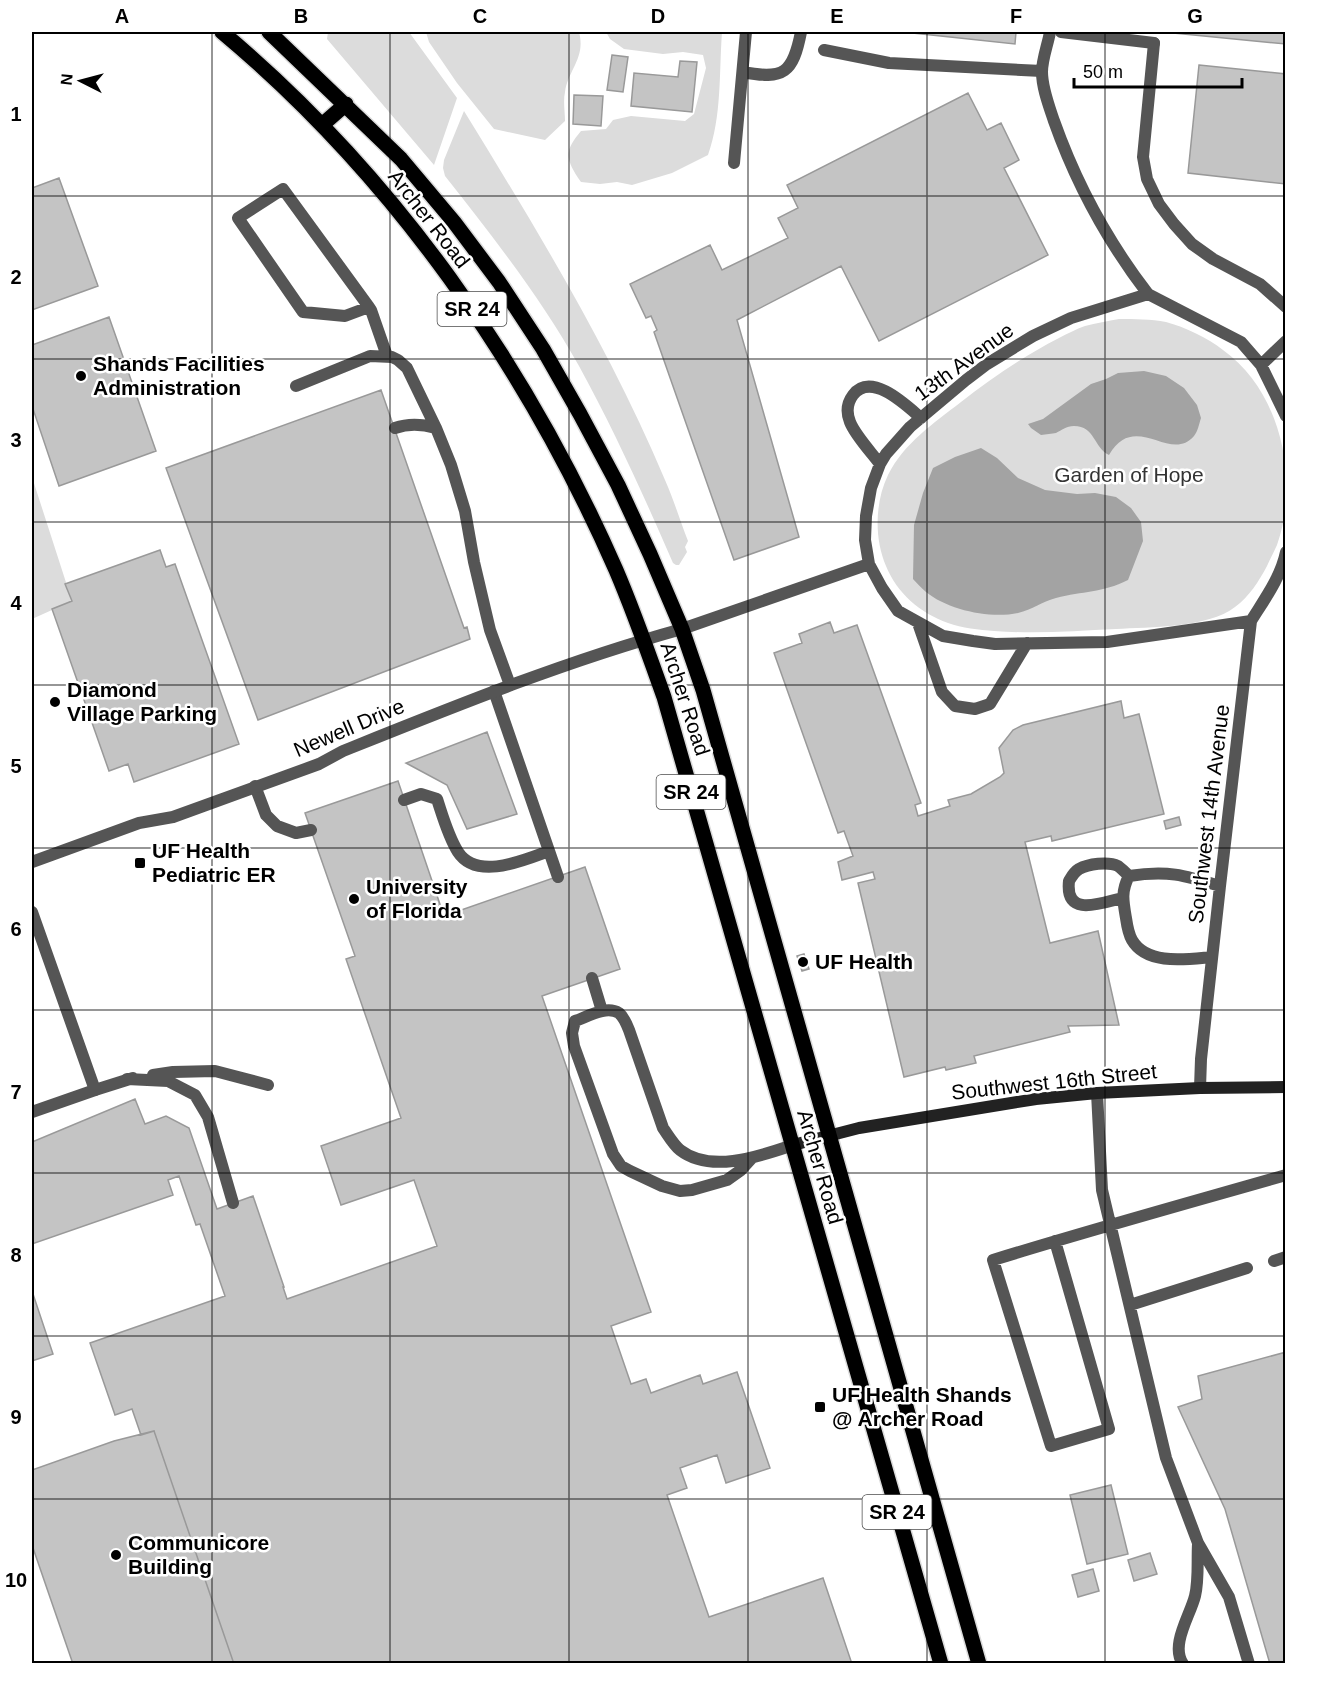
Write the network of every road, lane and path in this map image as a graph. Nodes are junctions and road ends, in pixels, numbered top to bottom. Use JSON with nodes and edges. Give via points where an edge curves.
{"nodes":[{"id":1,"x":222,"y":32,"type":"edge"},
{"id":2,"x":268,"y":32,"type":"edge"},
{"id":3,"x":746,"y":32,"type":"edge"},
{"id":4,"x":801,"y":32,"type":"edge"},
{"id":5,"x":1050,"y":32,"type":"edge"},
{"id":6,"x":1061,"y":32,"type":"edge"},
{"id":7,"x":824,"y":50,"type":"dead end"},
{"id":8,"x":1042,"y":71,"type":"junction"},
{"id":9,"x":742,"y":72,"type":"junction"},
{"id":10,"x":346,"y":105,"type":"junction"},
{"id":11,"x":322,"y":125,"type":"junction"},
{"id":12,"x":734,"y":163,"type":"dead end"},
{"id":13,"x":1148,"y":294,"type":"junction"},
{"id":14,"x":369,"y":307,"type":"junction"},
{"id":15,"x":1286,"y":307,"type":"edge"},
{"id":16,"x":1286,"y":341,"type":"edge"},
{"id":17,"x":387,"y":356,"type":"junction"},
{"id":18,"x":1260,"y":365,"type":"junction"},
{"id":19,"x":296,"y":386,"type":"dead end"},
{"id":20,"x":1286,"y":416,"type":"edge"},
{"id":21,"x":921,"y":418,"type":"junction"},
{"id":22,"x":395,"y":428,"type":"dead end"},
{"id":23,"x":436,"y":428,"type":"junction"},
{"id":24,"x":880,"y":464,"type":"junction"},
{"id":25,"x":1286,"y":552,"type":"edge"},
{"id":26,"x":869,"y":564,"type":"junction"},
{"id":27,"x":1251,"y":621,"type":"junction"},
{"id":28,"x":918,"y":624,"type":"junction"},
{"id":29,"x":682,"y":629,"type":"junction"},
{"id":30,"x":644,"y":640,"type":"junction"},
{"id":31,"x":1027,"y":643,"type":"junction"},
{"id":32,"x":510,"y":685,"type":"junction"},
{"id":33,"x":494,"y":692,"type":"junction"},
{"id":34,"x":255,"y":786,"type":"junction"},
{"id":35,"x":404,"y":800,"type":"dead end"},
{"id":36,"x":311,"y":830,"type":"dead end"},
{"id":37,"x":549,"y":851,"type":"junction"},
{"id":38,"x":32,"y":862,"type":"edge"},
{"id":39,"x":1129,"y":876,"type":"junction"},
{"id":40,"x":558,"y":877,"type":"dead end"},
{"id":41,"x":1220,"y":886,"type":"junction"},
{"id":42,"x":1122,"y":898,"type":"junction"},
{"id":43,"x":32,"y":912,"type":"edge"},
{"id":44,"x":1212,"y":957,"type":"junction"},
{"id":45,"x":592,"y":978,"type":"dead end"},
{"id":46,"x":602,"y":1011,"type":"junction"},
{"id":47,"x":127,"y":1079,"type":"junction"},
{"id":48,"x":268,"y":1084,"type":"dead end"},
{"id":49,"x":1286,"y":1087,"type":"edge"},
{"id":50,"x":1200,"y":1088,"type":"junction"},
{"id":51,"x":94,"y":1090,"type":"junction"},
{"id":52,"x":1097,"y":1093,"type":"junction"},
{"id":53,"x":32,"y":1112,"type":"edge"},
{"id":54,"x":828,"y":1135,"type":"junction"},
{"id":55,"x":793,"y":1145,"type":"junction"},
{"id":56,"x":751,"y":1159,"type":"junction"},
{"id":57,"x":1286,"y":1175,"type":"edge"},
{"id":58,"x":233,"y":1203,"type":"dead end"},
{"id":59,"x":1110,"y":1226,"type":"junction"},
{"id":60,"x":1055,"y":1241,"type":"junction"},
{"id":61,"x":1247,"y":1268,"type":"dead end"},
{"id":62,"x":1130,"y":1305,"type":"junction"},
{"id":63,"x":1198,"y":1543,"type":"junction"},
{"id":64,"x":941,"y":1664,"type":"edge"},
{"id":65,"x":979,"y":1664,"type":"edge"},
{"id":66,"x":1183,"y":1664,"type":"edge"},
{"id":67,"x":1249,"y":1664,"type":"edge"}],
"edges":[{"from":1,"to":11,"type":"main road","name":"Archer Road","number":"SR 24"},
{"from":2,"to":10,"type":"main road","name":"Archer Road","number":"SR 24"},
{"from":3,"to":9,"type":"street"},
{"from":4,"to":9,"type":"street","via":[[789,67],[778,75]]},
{"from":5,"to":8,"type":"street"},
{"from":6,"to":15,"type":"street","via":[[1154,43],[1143,157],[1159,204],[1192,244],[1260,284]]},
{"from":7,"to":8,"type":"street","via":[[889,63]]},
{"from":8,"to":13,"type":"street","via":[[1062,145],[1114,248]]},
{"from":9,"to":12,"type":"street"},
{"from":10,"to":11,"type":"main road"},
{"from":10,"to":29,"type":"main road","name":"Archer Road","number":"SR 24","via":[[401,159],[454,222],[543,349],[618,485]]},
{"from":11,"to":30,"type":"main road","name":"Archer Road","number":"SR 24","via":[[424,244],[512,370],[584,503]]},
{"from":13,"to":18,"type":"street","via":[[1241,342]]},
{"from":13,"to":21,"type":"street","name":"13th Avenue","via":[[1071,318],[1033,336],[987,364]]},
{"from":14,"to":14,"type":"street","via":[[283,189],[238,218],[303,312],[345,316]]},
{"from":14,"to":17,"type":"street"},
{"from":16,"to":18,"type":"street"},
{"from":17,"to":19,"type":"street","via":[[370,356]]},
{"from":17,"to":23,"type":"street","via":[[407,368]]},
{"from":18,"to":20,"type":"street"},
{"from":21,"to":24,"type":"street","name":"13th Avenue","via":[[897,440]]},
{"from":21,"to":24,"type":"street","via":[[880,388],[867,386],[856,391],[847,410],[850,423]]},
{"from":22,"to":23,"type":"street","via":[[414,424]]},
{"from":23,"to":32,"type":"street","via":[[465,511],[487,621]]},
{"from":24,"to":26,"type":"street","name":"13th Avenue","via":[[866,516]]},
{"from":25,"to":27,"type":"street","name":"Southwest 14th Avenue"},
{"from":26,"to":28,"type":"street","via":[[898,611]]},
{"from":26,"to":29,"type":"street","name":"Newell Drive"},
{"from":27,"to":31,"type":"street","via":[[1107,642]]},
{"from":27,"to":41,"type":"street","name":"Southwest 14th Avenue"},
{"from":28,"to":31,"type":"street","via":[[953,638],[995,644]]},
{"from":28,"to":31,"type":"street","via":[[942,692],[955,706],[975,710],[990,704]]},
{"from":29,"to":30,"type":"street","name":"Newell Drive"},
{"from":29,"to":54,"type":"main road","name":"Archer Road","number":"SR 24","via":[[703,690]]},
{"from":30,"to":32,"type":"street","name":"Newell Drive"},
{"from":30,"to":55,"type":"main road","name":"Archer Road","number":"SR 24","via":[[664,697]]},
{"from":32,"to":33,"type":"street","name":"Newell Drive"},
{"from":33,"to":34,"type":"street","name":"Newell Drive"},
{"from":33,"to":37,"type":"street"},
{"from":34,"to":36,"type":"street","via":[[266,815],[277,826],[296,833]]},
{"from":34,"to":38,"type":"street","name":"Newell Drive"},
{"from":35,"to":37,"type":"street","via":[[421,794],[437,800],[452,842],[472,864],[514,864]]},
{"from":37,"to":40,"type":"street"},
{"from":39,"to":41,"type":"street","via":[[1173,873]]},
{"from":39,"to":42,"type":"street"},
{"from":39,"to":42,"type":"street","via":[[1118,866],[1100,864],[1077,870],[1069,880],[1070,896],[1079,904]]},
{"from":41,"to":44,"type":"street","name":"Southwest 14th Avenue"},
{"from":42,"to":44,"type":"street","via":[[1128,929],[1133,942],[1142,950],[1169,959]]},
{"from":43,"to":51,"type":"street"},
{"from":44,"to":50,"type":"street","name":"Southwest 14th Avenue"},
{"from":45,"to":46,"type":"street"},
{"from":46,"to":56,"type":"street","via":[[619,1014],[630,1030],[663,1128],[681,1151],[708,1161]]},
{"from":46,"to":56,"type":"street","via":[[575,1022],[572,1033],[613,1154],[621,1166],[680,1191],[727,1180]]},
{"from":47,"to":48,"type":"street","via":[[215,1071]]},
{"from":47,"to":51,"type":"street"},
{"from":47,"to":58,"type":"street","via":[[168,1081],[195,1095],[208,1117]]},
{"from":49,"to":50,"type":"street","name":"Southwest 16th Street"},
{"from":50,"to":52,"type":"street","name":"Southwest 16th Street"},
{"from":51,"to":53,"type":"street"},
{"from":52,"to":54,"type":"street","name":"Southwest 16th Street","via":[[939,1114]]},
{"from":52,"to":59,"type":"street","via":[[1102,1190]]},
{"from":54,"to":55,"type":"street","name":"Southwest 16th Street"},
{"from":54,"to":65,"type":"main road","name":"Archer Road","number":"SR 24"},
{"from":55,"to":56,"type":"street"},
{"from":55,"to":64,"type":"main road","name":"Archer Road","number":"SR 24"},
{"from":57,"to":59,"type":"street"},
{"from":59,"to":60,"type":"street"},
{"from":59,"to":62,"type":"street"},
{"from":60,"to":60,"type":"street","via":[[993,1260],[1051,1446],[1109,1429]]},
{"from":61,"to":62,"type":"street"},
{"from":62,"to":63,"type":"street","via":[[1166,1458]]},
{"from":63,"to":66,"type":"street","via":[[1196,1595],[1178,1648]]},
{"from":63,"to":67,"type":"street","via":[[1229,1597]]}]}
